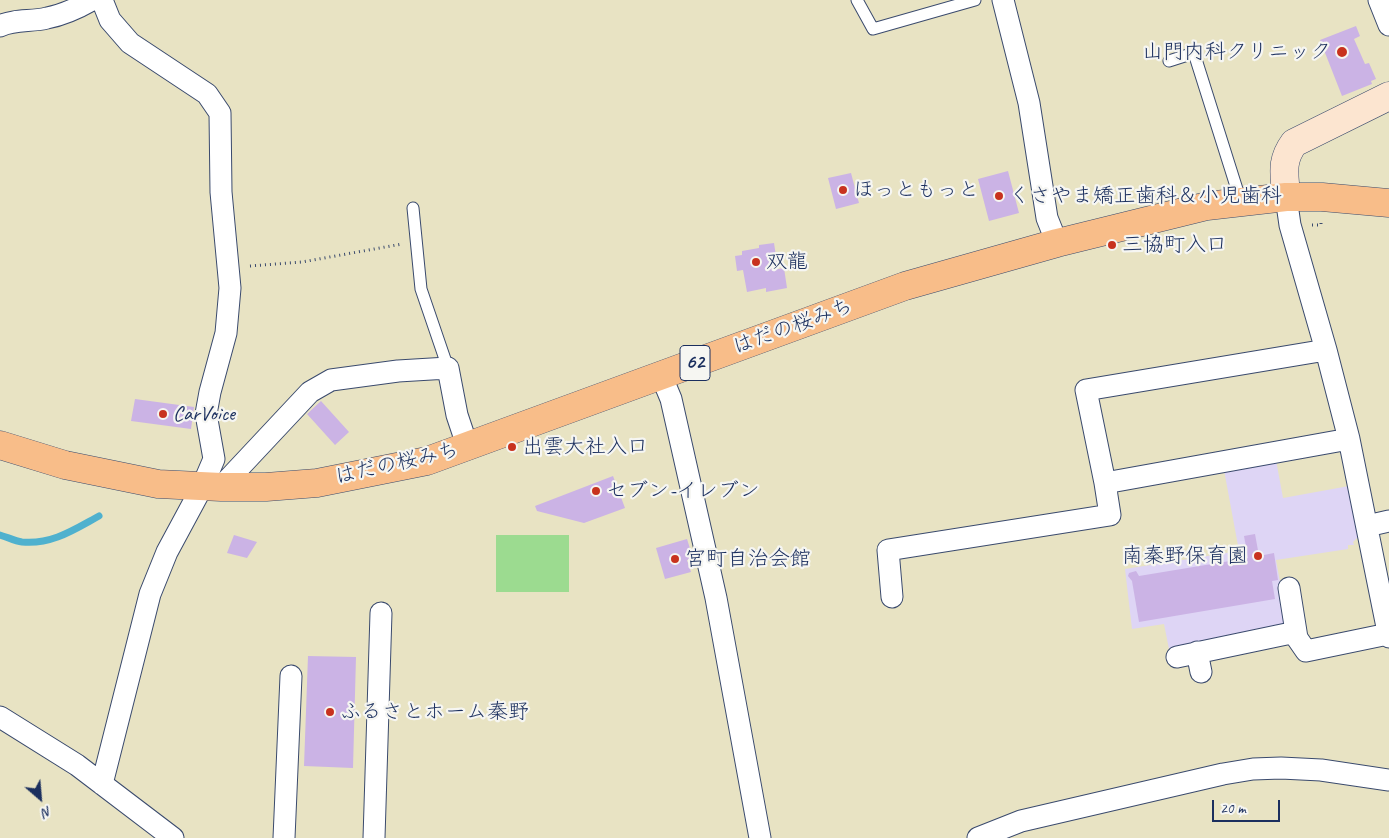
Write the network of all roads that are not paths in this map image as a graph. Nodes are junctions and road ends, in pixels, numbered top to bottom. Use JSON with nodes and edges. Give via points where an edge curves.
{"nodes":[{"id":1,"x":92,"y":0,"type":"edge"},
{"id":2,"x":102,"y":0,"type":"edge"},
{"id":3,"x":858,"y":0,"type":"edge"},
{"id":4,"x":974,"y":0,"type":"edge"},
{"id":5,"x":1003,"y":0,"type":"edge"},
{"id":6,"x":1379,"y":0,"type":"edge"},
{"id":7,"x":1389,"y":25,"type":"edge"},
{"id":8,"x":0,"y":26,"type":"edge"},
{"id":9,"x":1169,"y":61,"type":"dead end"},
{"id":10,"x":1389,"y":96,"type":"edge"},
{"id":11,"x":1286,"y":197,"type":"junction"},
{"id":12,"x":1241,"y":202,"type":"junction"},
{"id":13,"x":1389,"y":203,"type":"edge"},
{"id":14,"x":413,"y":208,"type":"dead end"},
{"id":15,"x":1057,"y":243,"type":"junction"},
{"id":16,"x":1326,"y":350,"type":"junction"},
{"id":17,"x":448,"y":368,"type":"junction"},
{"id":18,"x":661,"y":375,"type":"junction"},
{"id":19,"x":1349,"y":439,"type":"junction"},
{"id":20,"x":0,"y":445,"type":"edge"},
{"id":21,"x":468,"y":448,"type":"junction"},
{"id":22,"x":1105,"y":483,"type":"junction"},
{"id":23,"x":212,"y":487,"type":"junction"},
{"id":24,"x":1389,"y":521,"type":"edge"},
{"id":25,"x":1367,"y":526,"type":"junction"},
{"id":26,"x":1289,"y":588,"type":"dead end"},
{"id":27,"x":892,"y":597,"type":"dead end"},
{"id":28,"x":381,"y":613,"type":"dead end"},
{"id":29,"x":1296,"y":632,"type":"junction"},
{"id":30,"x":1389,"y":636,"type":"edge"},
{"id":31,"x":1192,"y":660,"type":"dead end"},
{"id":32,"x":291,"y":676,"type":"dead end"},
{"id":33,"x":0,"y":717,"type":"edge"},
{"id":34,"x":1389,"y":780,"type":"edge"},
{"id":35,"x":102,"y":784,"type":"junction"},
{"id":36,"x":173,"y":838,"type":"edge"},
{"id":37,"x":284,"y":838,"type":"edge"},
{"id":38,"x":374,"y":838,"type":"edge"},
{"id":39,"x":760,"y":838,"type":"edge"},
{"id":40,"x":978,"y":838,"type":"edge"}],
"edges":[{"from":1,"to":8,"type":"street","via":[[47,18]]},
{"from":2,"to":23,"type":"street","via":[[110,20],[130,43],[207,94],[220,113],[221,192],[230,288],[226,333],[206,414],[214,459]]},
{"from":3,"to":4,"type":"lane","via":[[873,29]]},
{"from":5,"to":15,"type":"street","via":[[1029,102],[1047,218]]},
{"from":6,"to":7,"type":"street"},
{"from":9,"to":12,"type":"lane","via":[[1194,54]]},
{"from":10,"to":11,"type":"street","via":[[1294,143],[1286,154],[1284,165]]},
{"from":11,"to":12,"type":"main road","name":"はだの桜みち","number":"62"},
{"from":11,"to":13,"type":"main road","name":"はだの桜みち","number":"62"},
{"from":11,"to":16,"type":"street","via":[[1290,225]]},
{"from":12,"to":15,"type":"main road","name":"はだの桜みち","number":"62","via":[[1207,206]]},
{"from":14,"to":17,"type":"lane","via":[[421,289]]},
{"from":15,"to":18,"type":"main road","name":"はだの桜みち","number":"62","via":[[905,286]]},
{"from":16,"to":19,"type":"street"},
{"from":16,"to":22,"type":"street","via":[[1086,390]]},
{"from":17,"to":21,"type":"street"},
{"from":17,"to":23,"type":"street","via":[[331,380],[310,392]]},
{"from":18,"to":21,"type":"main road","name":"はだの桜みち","number":"62"},
{"from":18,"to":39,"type":"street","via":[[670,399],[716,598]]},
{"from":19,"to":22,"type":"street"},
{"from":19,"to":25,"type":"street"},
{"from":20,"to":23,"type":"main road","name":"はだの桜みち","number":"62","via":[[65,465],[158,484]]},
{"from":21,"to":23,"type":"main road","name":"はだの桜みち","number":"62","via":[[427,461],[318,483]]},
{"from":22,"to":27,"type":"street","via":[[1110,514],[888,550]]},
{"from":23,"to":35,"type":"street","via":[[167,552],[150,594]]},
{"from":24,"to":25,"type":"street"},
{"from":25,"to":30,"type":"street"},
{"from":26,"to":29,"type":"street"},
{"from":28,"to":38,"type":"street"},
{"from":29,"to":30,"type":"street","via":[[1306,651]]},
{"from":29,"to":31,"type":"street"},
{"from":32,"to":37,"type":"street"},
{"from":33,"to":35,"type":"street"},
{"from":34,"to":40,"type":"street","via":[[1321,770],[1253,769],[1021,821]]},
{"from":35,"to":36,"type":"street"}]}
